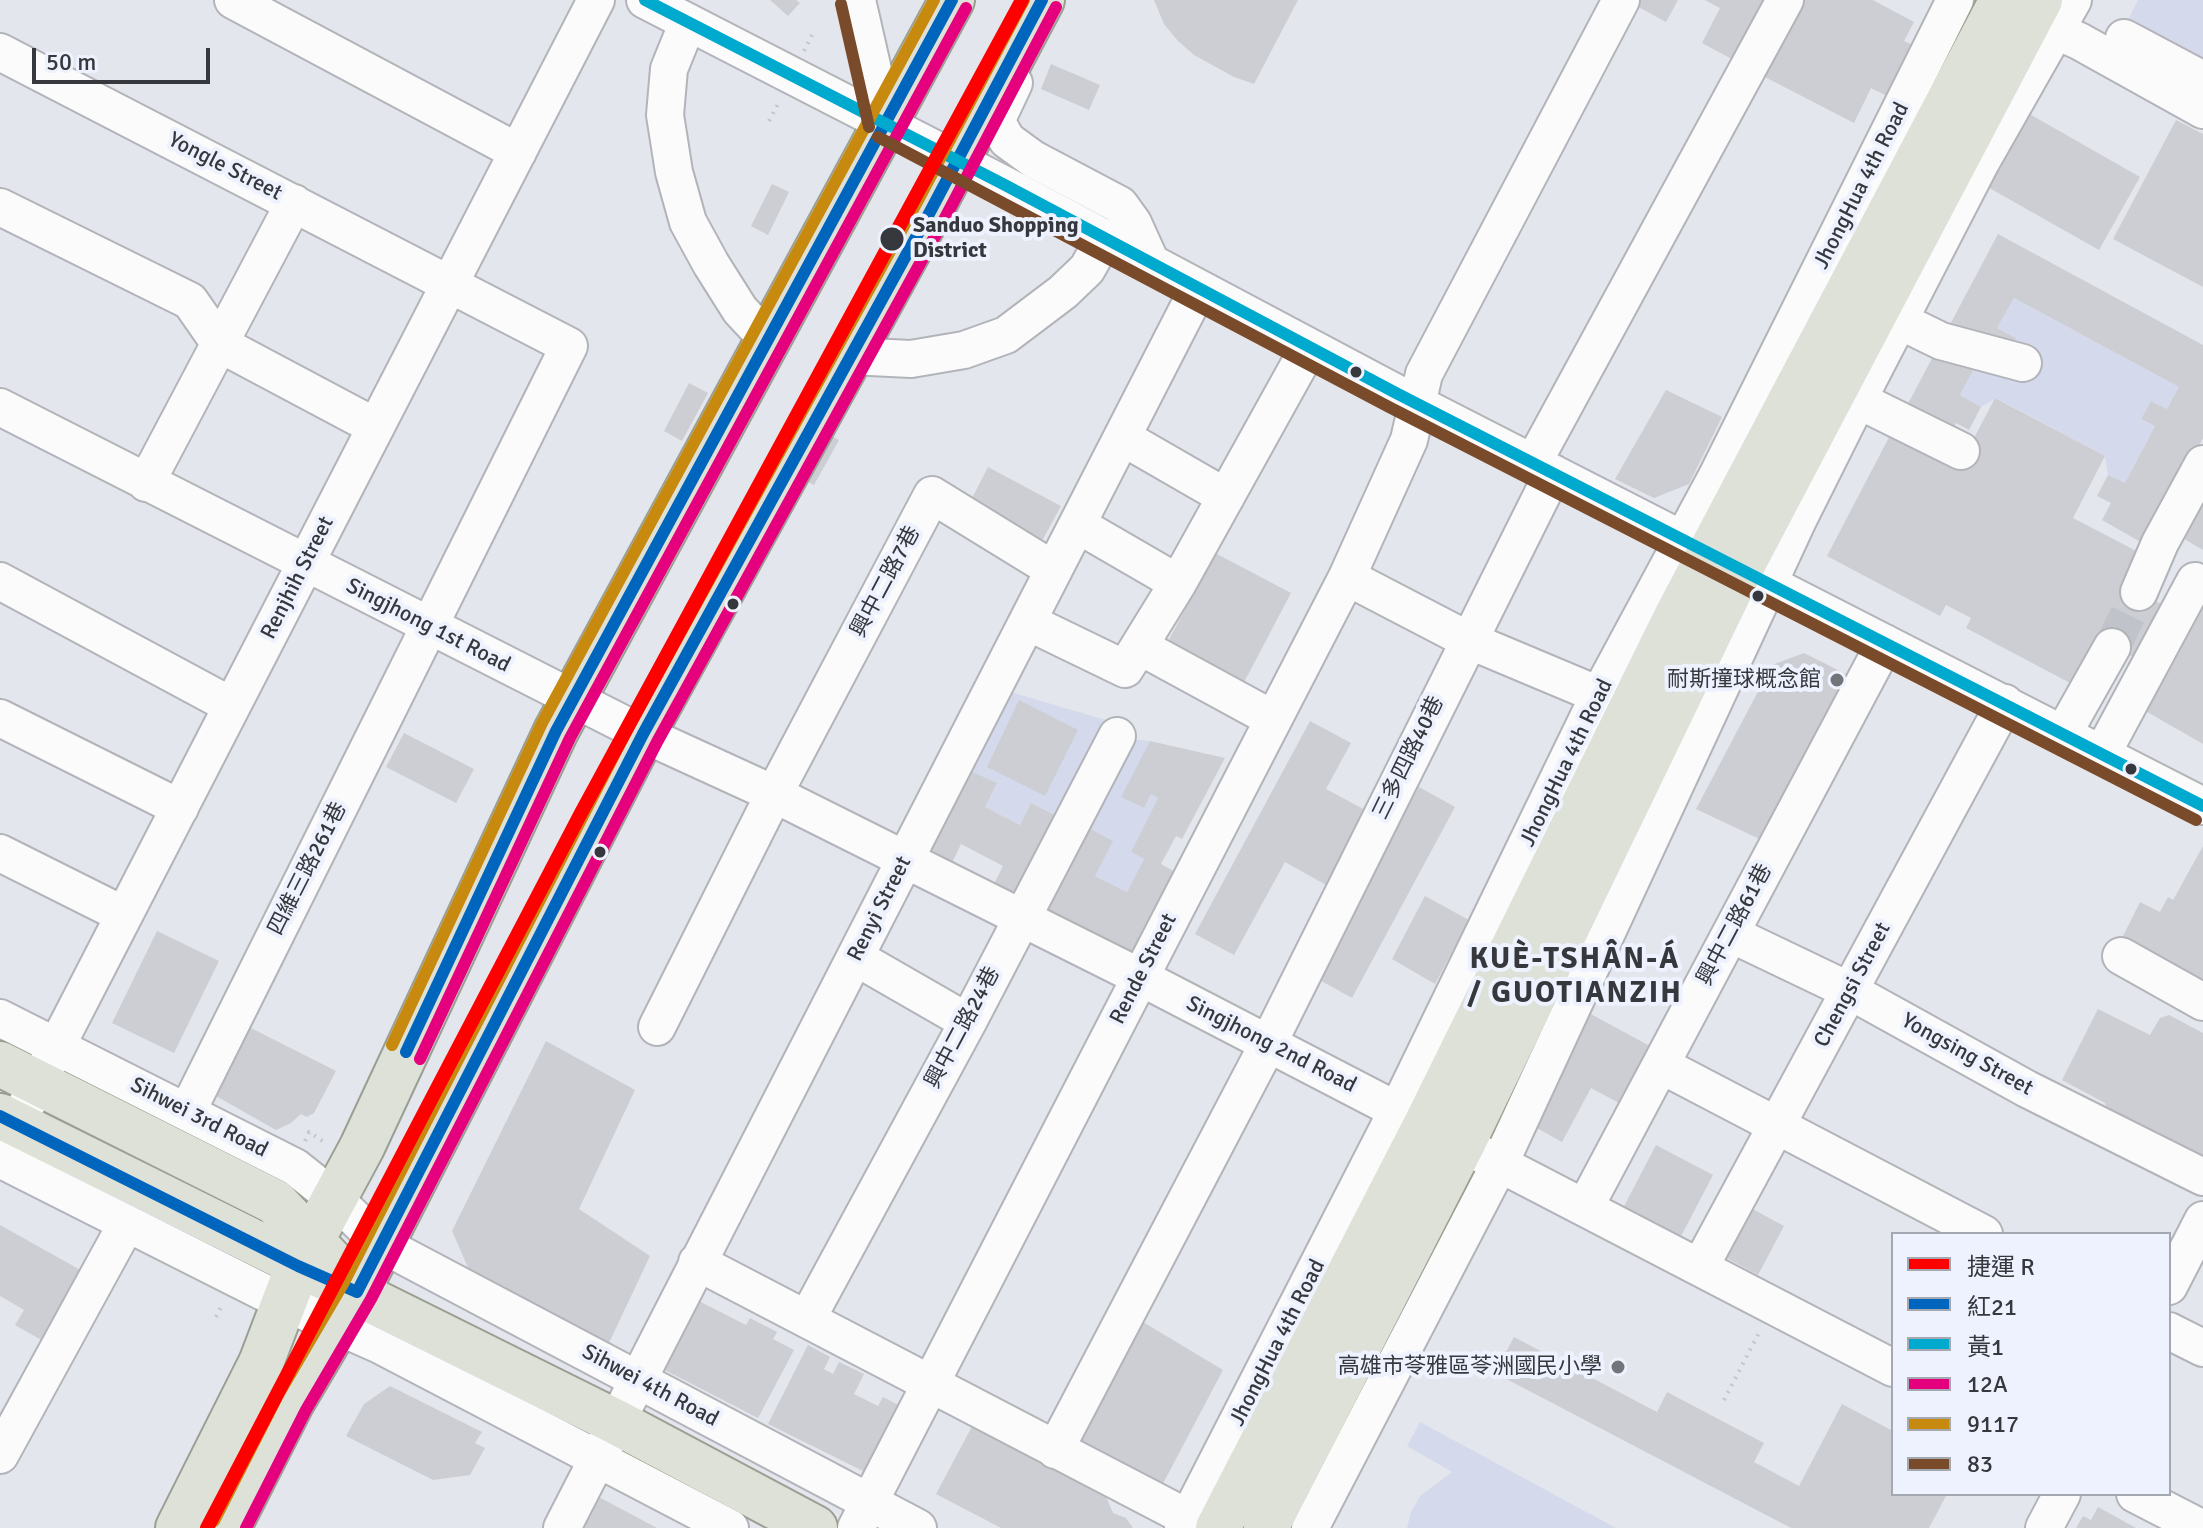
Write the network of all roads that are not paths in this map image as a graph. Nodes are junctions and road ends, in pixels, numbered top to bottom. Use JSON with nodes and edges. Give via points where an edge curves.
{"nodes":[{"id":1,"x":233,"y":0,"type":"edge"},
{"id":2,"x":596,"y":0,"type":"edge"},
{"id":3,"x":645,"y":0,"type":"edge"},
{"id":4,"x":857,"y":0,"type":"edge"},
{"id":5,"x":952,"y":0,"type":"edge"},
{"id":6,"x":1042,"y":0,"type":"edge"},
{"id":7,"x":1621,"y":0,"type":"edge"},
{"id":8,"x":1785,"y":0,"type":"edge"},
{"id":9,"x":1955,"y":0,"type":"edge"},
{"id":10,"x":2034,"y":7,"type":"edge"},
{"id":11,"x":688,"y":22,"type":"junction"},
{"id":12,"x":0,"y":52,"type":"edge"},
{"id":13,"x":1010,"y":63,"type":"junction"},
{"id":14,"x":2203,"y":80,"type":"edge"},
{"id":15,"x":2203,"y":110,"type":"edge"},
{"id":16,"x":885,"y":123,"type":"junction"},
{"id":17,"x":518,"y":152,"type":"junction"},
{"id":18,"x":957,"y":161,"type":"junction"},
{"id":19,"x":294,"y":203,"type":"junction"},
{"id":20,"x":0,"y":207,"type":"edge"},
{"id":21,"x":1104,"y":239,"type":"junction"},
{"id":22,"x":1152,"y":265,"type":"junction"},
{"id":23,"x":451,"y":282,"type":"junction"},
{"id":24,"x":1198,"y":289,"type":"junction"},
{"id":25,"x":1898,"y":320,"type":"junction"},
{"id":26,"x":768,"y":340,"type":"junction"},
{"id":27,"x":220,"y":344,"type":"junction"},
{"id":28,"x":1309,"y":347,"type":"junction"},
{"id":29,"x":850,"y":356,"type":"junction"},
{"id":30,"x":2023,"y":363,"type":"dead end"},
{"id":31,"x":1858,"y":400,"type":"junction"},
{"id":32,"x":1417,"y":403,"type":"junction"},
{"id":33,"x":0,"y":407,"type":"edge"},
{"id":34,"x":376,"y":427,"type":"junction"},
{"id":35,"x":1122,"y":437,"type":"junction"},
{"id":36,"x":1961,"y":451,"type":"dead end"},
{"id":37,"x":2203,"y":464,"type":"edge"},
{"id":38,"x":1543,"y":468,"type":"junction"},
{"id":39,"x":146,"y":483,"type":"junction"},
{"id":40,"x":1226,"y":497,"type":"junction"},
{"id":41,"x":1078,"y":525,"type":"junction"},
{"id":42,"x":2160,"y":543,"type":"junction"},
{"id":43,"x":1725,"y":563,"type":"junction"},
{"id":44,"x":305,"y":564,"type":"junction"},
{"id":45,"x":1054,"y":570,"type":"junction"},
{"id":46,"x":1347,"y":577,"type":"junction"},
{"id":47,"x":2200,"y":578,"type":"edge"},
{"id":48,"x":0,"y":581,"type":"edge"},
{"id":49,"x":1178,"y":583,"type":"junction"},
{"id":50,"x":2139,"y":592,"type":"tunnel mouth"},
{"id":51,"x":1028,"y":622,"type":"junction"},
{"id":52,"x":429,"y":626,"type":"junction"},
{"id":53,"x":1468,"y":640,"type":"junction"},
{"id":54,"x":1885,"y":643,"type":"junction"},
{"id":55,"x":2112,"y":647,"type":"tunnel mouth"},
{"id":56,"x":1132,"y":657,"type":"junction"},
{"id":57,"x":1599,"y":695,"type":"junction"},
{"id":58,"x":573,"y":699,"type":"junction"},
{"id":59,"x":2005,"y":703,"type":"junction"},
{"id":60,"x":232,"y":706,"type":"junction"},
{"id":61,"x":0,"y":718,"type":"edge"},
{"id":62,"x":1273,"y":719,"type":"junction"},
{"id":63,"x":643,"y":734,"type":"junction"},
{"id":64,"x":2063,"y":734,"type":"junction"},
{"id":65,"x":1117,"y":736,"type":"dead end"},
{"id":66,"x":2102,"y":754,"type":"junction"},
{"id":67,"x":774,"y":794,"type":"junction"},
{"id":68,"x":2203,"y":806,"type":"edge"},
{"id":69,"x":180,"y":808,"type":"junction"},
{"id":70,"x":0,"y":853,"type":"edge"},
{"id":71,"x":906,"y":860,"type":"junction"},
{"id":72,"x":124,"y":915,"type":"junction"},
{"id":73,"x":1020,"y":919,"type":"junction"},
{"id":74,"x":1731,"y":934,"type":"junction"},
{"id":75,"x":2121,"y":956,"type":"dead end"},
{"id":76,"x":855,"y":957,"type":"junction"},
{"id":77,"x":1140,"y":977,"type":"junction"},
{"id":78,"x":1850,"y":991,"type":"junction"},
{"id":79,"x":2203,"y":1002,"type":"edge"},
{"id":80,"x":0,"y":1018,"type":"edge"},
{"id":81,"x":968,"y":1022,"type":"junction"},
{"id":82,"x":657,"y":1027,"type":"dead end"},
{"id":83,"x":1268,"y":1044,"type":"junction"},
{"id":84,"x":31,"y":1064,"type":"edge"},
{"id":85,"x":1661,"y":1065,"type":"junction"},
{"id":86,"x":187,"y":1112,"type":"junction"},
{"id":87,"x":1776,"y":1126,"type":"junction"},
{"id":88,"x":1447,"y":1135,"type":"junction"},
{"id":89,"x":4,"y":1138,"type":"edge"},
{"id":90,"x":2203,"y":1177,"type":"edge"},
{"id":91,"x":334,"y":1198,"type":"junction"},
{"id":92,"x":1585,"y":1207,"type":"junction"},
{"id":93,"x":2203,"y":1220,"type":"edge"},
{"id":94,"x":127,"y":1223,"type":"junction"},
{"id":95,"x":1962,"y":1229,"type":"edge"},
{"id":96,"x":381,"y":1244,"type":"junction"},
{"id":97,"x":697,"y":1262,"type":"junction"},
{"id":98,"x":1700,"y":1267,"type":"junction"},
{"id":99,"x":298,"y":1270,"type":"junction"},
{"id":100,"x":2171,"y":1282,"type":"edge"},
{"id":101,"x":347,"y":1309,"type":"junction"},
{"id":102,"x":807,"y":1319,"type":"junction"},
{"id":103,"x":2171,"y":1332,"type":"edge"},
{"id":104,"x":2203,"y":1348,"type":"edge"},
{"id":105,"x":1889,"y":1356,"type":"edge"},
{"id":106,"x":639,"y":1379,"type":"junction"},
{"id":107,"x":931,"y":1383,"type":"junction"},
{"id":108,"x":607,"y":1440,"type":"junction"},
{"id":109,"x":1055,"y":1450,"type":"junction"},
{"id":110,"x":0,"y":1455,"type":"edge"},
{"id":111,"x":2061,"y":1496,"type":"edge"},
{"id":112,"x":2139,"y":1496,"type":"edge"},
{"id":113,"x":862,"y":1515,"type":"edge"},
{"id":114,"x":1196,"y":1525,"type":"edge"},
{"id":115,"x":178,"y":1528,"type":"edge"},
{"id":116,"x":228,"y":1528,"type":"edge"},
{"id":117,"x":562,"y":1528,"type":"edge"},
{"id":118,"x":730,"y":1528,"type":"edge"},
{"id":119,"x":815,"y":1528,"type":"edge"},
{"id":120,"x":918,"y":1528,"type":"edge"},
{"id":121,"x":1266,"y":1528,"type":"edge"},
{"id":122,"x":1310,"y":1528,"type":"edge"},
{"id":123,"x":2044,"y":1528,"type":"edge"},
{"id":124,"x":2201,"y":1528,"type":"edge"}],
"edges":[{"from":1,"to":17,"type":"street"},
{"from":2,"to":17,"type":"street","name":"Renjhih Street"},
{"from":3,"to":11,"type":"street"},
{"from":4,"to":16,"type":"street"},
{"from":5,"to":16,"type":"main road"},
{"from":6,"to":13,"type":"main road"},
{"from":7,"to":32,"type":"street","name":"Rende Street","via":[[1424,374]]},
{"from":8,"to":38,"type":"street","name":"三多四路40巷"},
{"from":9,"to":43,"type":"street","name":"JhongHua 4th Road"},
{"from":10,"to":14,"type":"street"},
{"from":10,"to":15,"type":"street"},
{"from":10,"to":25,"type":"street","name":"JhongHua 4th Road","via":[[2003,121]]},
{"from":10,"to":43,"type":"main road","name":"JhongHua 4th Road"},
{"from":11,"to":16,"type":"street"},
{"from":11,"to":26,"type":"street","via":[[669,69],[665,115],[674,172],[688,222],[711,264],[740,310]]},
{"from":12,"to":19,"type":"street","name":"Yongle Street"},
{"from":13,"to":18,"type":"main road"},
{"from":13,"to":22,"type":"street","via":[[1013,86],[998,117],[1007,140],[1120,205]]},
{"from":16,"to":18,"type":"street"},
{"from":16,"to":26,"type":"main road"},
{"from":17,"to":23,"type":"street","name":"Renjhih Street"},
{"from":18,"to":21,"type":"street"},
{"from":18,"to":29,"type":"main road"},
{"from":19,"to":23,"type":"street","name":"Yongle Street"},
{"from":19,"to":27,"type":"street"},
{"from":20,"to":27,"type":"street","via":[[190,301]]},
{"from":21,"to":22,"type":"street"},
{"from":21,"to":29,"type":"street","via":[[1087,269],[1006,335],[964,350],[911,359]]},
{"from":22,"to":24,"type":"street"},
{"from":23,"to":34,"type":"street","name":"Renjhih Street"},
{"from":23,"to":52,"type":"street","name":"Yongle Street","via":[[569,346]]},
{"from":24,"to":28,"type":"street"},
{"from":24,"to":35,"type":"street","name":"Renyi Street"},
{"from":25,"to":30,"type":"street","via":[[1941,341]]},
{"from":25,"to":31,"type":"street","name":"JhongHua 4th Road"},
{"from":26,"to":58,"type":"main road"},
{"from":27,"to":34,"type":"street"},
{"from":27,"to":39,"type":"street"},
{"from":28,"to":32,"type":"street"},
{"from":28,"to":40,"type":"street"},
{"from":29,"to":63,"type":"main road"},
{"from":31,"to":36,"type":"street"},
{"from":31,"to":43,"type":"street","name":"JhongHua 4th Road","via":[[1798,520]]},
{"from":32,"to":38,"type":"street"},
{"from":32,"to":46,"type":"street","name":"Rende Street","via":[[1409,440]]},
{"from":33,"to":39,"type":"street","name":"Singjhong 1st Road"},
{"from":34,"to":44,"type":"street","name":"Renjhih Street"},
{"from":35,"to":40,"type":"street"},
{"from":35,"to":41,"type":"street","name":"Renyi Street"},
{"from":37,"to":42,"type":"street"},
{"from":38,"to":43,"type":"street"},
{"from":38,"to":53,"type":"street","name":"三多四路40巷"},
{"from":39,"to":44,"type":"street","name":"Singjhong 1st Road"},
{"from":40,"to":49,"type":"street"},
{"from":41,"to":45,"type":"street","name":"Renyi Street"},
{"from":41,"to":49,"type":"street"},
{"from":42,"to":47,"type":"street"},
{"from":42,"to":50,"type":"street"},
{"from":43,"to":54,"type":"street"},
{"from":43,"to":57,"type":"street","name":"JhongHua 4th Road"},
{"from":43,"to":88,"type":"street","name":"JhongHua 4th Road"},
{"from":43,"to":88,"type":"main road","name":"JhongHua 4th Road","via":[[1670,629]]},
{"from":44,"to":52,"type":"street","name":"Singjhong 1st Road"},
{"from":44,"to":60,"type":"street","name":"Renjhih Street"},
{"from":45,"to":51,"type":"street","name":"Renyi Street"},
{"from":45,"to":67,"type":"street","name":"興中二路7巷","via":[[932,495]]},
{"from":46,"to":53,"type":"street"},
{"from":46,"to":62,"type":"street","name":"Rende Street"},
{"from":47,"to":66,"type":"street"},
{"from":48,"to":60,"type":"street"},
{"from":49,"to":56,"type":"street"},
{"from":51,"to":56,"type":"street"},
{"from":51,"to":71,"type":"street","name":"Renyi Street"},
{"from":52,"to":58,"type":"street","name":"Singjhong 1st Road"},
{"from":52,"to":86,"type":"street","name":"四維三路261巷"},
{"from":53,"to":57,"type":"street"},
{"from":53,"to":83,"type":"street","name":"三多四路40巷"},
{"from":54,"to":59,"type":"street"},
{"from":54,"to":74,"type":"street","name":"興中二路61巷"},
{"from":55,"to":64,"type":"street"},
{"from":56,"to":62,"type":"street"},
{"from":57,"to":88,"type":"street","name":"JhongHua 4th Road"},
{"from":58,"to":63,"type":"street","name":"Singjhong 1st Road"},
{"from":58,"to":91,"type":"main road"},
{"from":59,"to":64,"type":"street"},
{"from":59,"to":78,"type":"street","name":"Chengsi Street"},
{"from":60,"to":69,"type":"street","name":"Renjhih Street"},
{"from":61,"to":69,"type":"street"},
{"from":62,"to":77,"type":"street","name":"Rende Street"},
{"from":63,"to":67,"type":"street","name":"Singjhong 2nd Road"},
{"from":63,"to":96,"type":"main road"},
{"from":64,"to":66,"type":"street"},
{"from":65,"to":73,"type":"street","name":"興中二路24巷"},
{"from":66,"to":68,"type":"street"},
{"from":67,"to":71,"type":"street","name":"Singjhong 2nd Road"},
{"from":67,"to":82,"type":"street"},
{"from":69,"to":72,"type":"street","name":"Renjhih Street"},
{"from":70,"to":72,"type":"street"},
{"from":71,"to":73,"type":"street","name":"Singjhong 2nd Road"},
{"from":71,"to":76,"type":"street","name":"Renyi Street"},
{"from":72,"to":84,"type":"street","name":"Renjhih Street"},
{"from":73,"to":77,"type":"street","name":"Singjhong 2nd Road"},
{"from":73,"to":81,"type":"street","name":"興中二路24巷"},
{"from":74,"to":78,"type":"street","name":"Yongsing Street"},
{"from":74,"to":85,"type":"street","name":"興中二路61巷"},
{"from":75,"to":79,"type":"street"},
{"from":76,"to":81,"type":"street"},
{"from":76,"to":97,"type":"street","name":"Renyi Street"},
{"from":77,"to":83,"type":"street","name":"Singjhong 2nd Road"},
{"from":77,"to":107,"type":"street","name":"Rende Street"},
{"from":78,"to":87,"type":"street","name":"Chengsi Street"},
{"from":78,"to":90,"type":"street","name":"Yongsing Street","via":[[2027,1089]]},
{"from":80,"to":84,"type":"street","name":"Sihwei 3rd Road"},
{"from":81,"to":102,"type":"street","name":"興中二路24巷"},
{"from":83,"to":88,"type":"street","name":"Singjhong 2nd Road"},
{"from":83,"to":109,"type":"street","name":"三多四路40巷"},
{"from":84,"to":86,"type":"street","name":"Sihwei 3rd Road"},
{"from":84,"to":89,"type":"street","name":"Renjhih Street"},
{"from":84,"to":99,"type":"main road","name":"Sihwei 3rd Road","via":[[275,1202]]},
{"from":85,"to":87,"type":"street"},
{"from":85,"to":92,"type":"street","name":"興中二路61巷"},
{"from":86,"to":91,"type":"street","name":"Sihwei 3rd Road","via":[[295,1167]]},
{"from":87,"to":95,"type":"street"},
{"from":87,"to":98,"type":"street","name":"Chengsi Street"},
{"from":88,"to":92,"type":"street","name":"Singjhong 2nd Road"},
{"from":88,"to":114,"type":"main road","name":"JhongHua 4th Road"},
{"from":88,"to":121,"type":"main road","name":"JhongHua 4th Road"},
{"from":88,"to":122,"type":"street","name":"JhongHua 4th Road"},
{"from":89,"to":94,"type":"street","name":"Sihwei 3rd Road"},
{"from":89,"to":99,"type":"main road","name":"Sihwei 3rd Road"},
{"from":91,"to":96,"type":"street","name":"Sihwei 3rd Road"},
{"from":91,"to":99,"type":"main road"},
{"from":92,"to":98,"type":"street","name":"Singjhong 2nd Road"},
{"from":93,"to":100,"type":"street"},
{"from":94,"to":99,"type":"street","name":"Sihwei 3rd Road"},
{"from":94,"to":110,"type":"street"},
{"from":96,"to":101,"type":"main road"},
{"from":96,"to":106,"type":"street","name":"Sihwei 4th Road"},
{"from":97,"to":102,"type":"street"},
{"from":97,"to":106,"type":"street","name":"Renyi Street"},
{"from":98,"to":105,"type":"street","name":"Singjhong 2nd Road"},
{"from":99,"to":101,"type":"main road"},
{"from":99,"to":101,"type":"street","name":"Sihwei 3rd Road"},
{"from":99,"to":115,"type":"main road","via":[[261,1363]]},
{"from":101,"to":108,"type":"main road"},
{"from":101,"to":116,"type":"main road"},
{"from":102,"to":107,"type":"street"},
{"from":103,"to":104,"type":"street"},
{"from":106,"to":108,"type":"street","name":"Renyi Street"},
{"from":106,"to":113,"type":"street","name":"Sihwei 4th Road"},
{"from":107,"to":109,"type":"street"},
{"from":107,"to":113,"type":"street","name":"Rende Street"},
{"from":108,"to":117,"type":"street","name":"Renyi Street"},
{"from":108,"to":118,"type":"street"},
{"from":108,"to":119,"type":"main road"},
{"from":109,"to":114,"type":"street"},
{"from":111,"to":123,"type":"street"},
{"from":112,"to":124,"type":"street"},
{"from":113,"to":120,"type":"street","name":"Sihwei 4th Road"}]}
